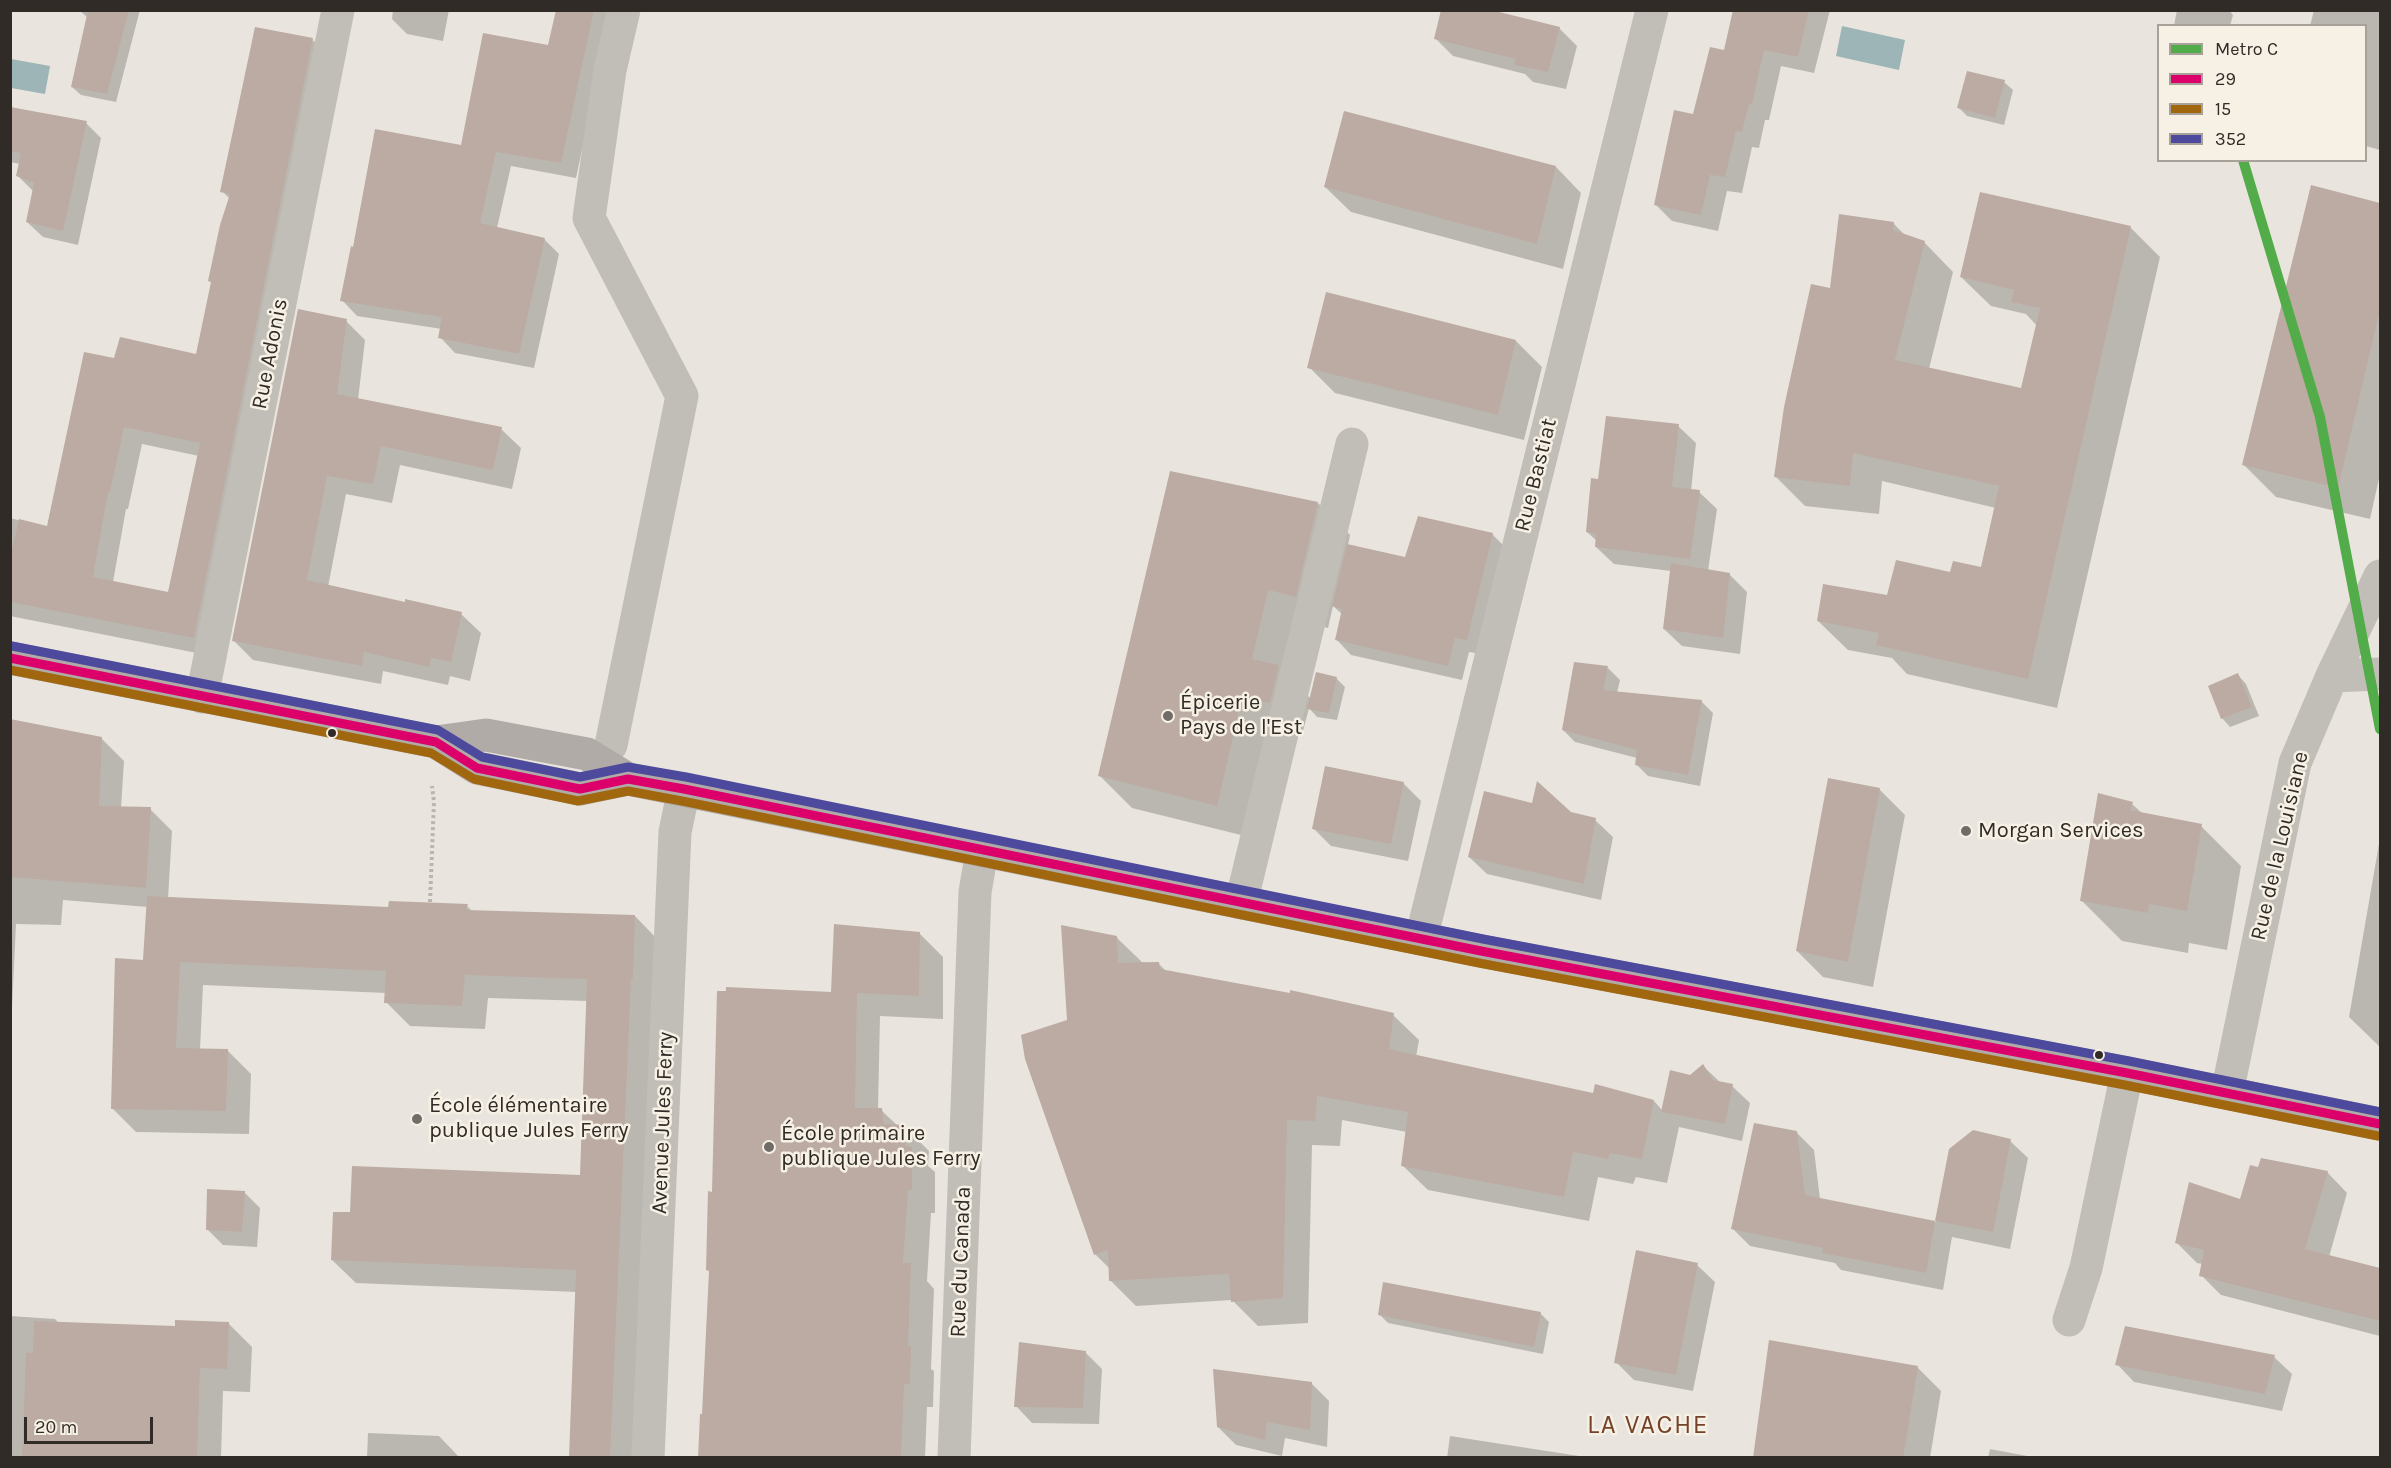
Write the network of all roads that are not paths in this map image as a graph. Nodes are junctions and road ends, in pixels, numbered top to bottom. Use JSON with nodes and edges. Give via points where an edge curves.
{"nodes":[{"id":1,"x":338,"y":10,"type":"edge"},
{"id":2,"x":624,"y":10,"type":"edge"},
{"id":3,"x":1652,"y":10,"type":"edge"},
{"id":4,"x":1352,"y":444,"type":"dead end"},
{"id":5,"x":2380,"y":576,"type":"edge"},
{"id":6,"x":10,"y":658,"type":"edge"},
{"id":7,"x":2380,"y":674,"type":"edge"},
{"id":8,"x":2332,"y":675,"type":"junction"},
{"id":9,"x":202,"y":697,"type":"junction"},
{"id":10,"x":611,"y":745,"type":"dead end"},
{"id":11,"x":684,"y":789,"type":"junction"},
{"id":12,"x":982,"y":851,"type":"junction"},
{"id":13,"x":1241,"y":903,"type":"junction"},
{"id":14,"x":1421,"y":939,"type":"junction"},
{"id":15,"x":2127,"y":1073,"type":"junction"},
{"id":16,"x":2227,"y":1093,"type":"junction"},
{"id":17,"x":2380,"y":1124,"type":"edge"},
{"id":18,"x":2069,"y":1320,"type":"dead end"},
{"id":19,"x":648,"y":1458,"type":"edge"},
{"id":20,"x":954,"y":1458,"type":"edge"}],
"edges":[{"from":1,"to":9,"type":"street","name":"Rue Adonis"},
{"from":2,"to":10,"type":"street","via":[[610,70],[589,218],[682,396]]},
{"from":3,"to":14,"type":"street","name":"Rue Bastiat"},
{"from":4,"to":13,"type":"street"},
{"from":5,"to":8,"type":"street","name":"Rue de la Louisiane"},
{"from":6,"to":9,"type":"main road"},
{"from":7,"to":8,"type":"street"},
{"from":8,"to":16,"type":"street","name":"Rue de la Louisiane","via":[[2295,763]]},
{"from":9,"to":11,"type":"main road","via":[[436,742],[477,768],[580,789],[628,779]]},
{"from":11,"to":12,"type":"main road"},
{"from":11,"to":19,"type":"street","name":"Avenue Jules Ferry","via":[[675,832]]},
{"from":12,"to":13,"type":"main road"},
{"from":12,"to":20,"type":"street","name":"Rue du Canada","via":[[975,892]]},
{"from":13,"to":14,"type":"main road"},
{"from":14,"to":15,"type":"main road"},
{"from":15,"to":16,"type":"main road"},
{"from":15,"to":18,"type":"street","via":[[2086,1268]]},
{"from":16,"to":17,"type":"main road"}]}
